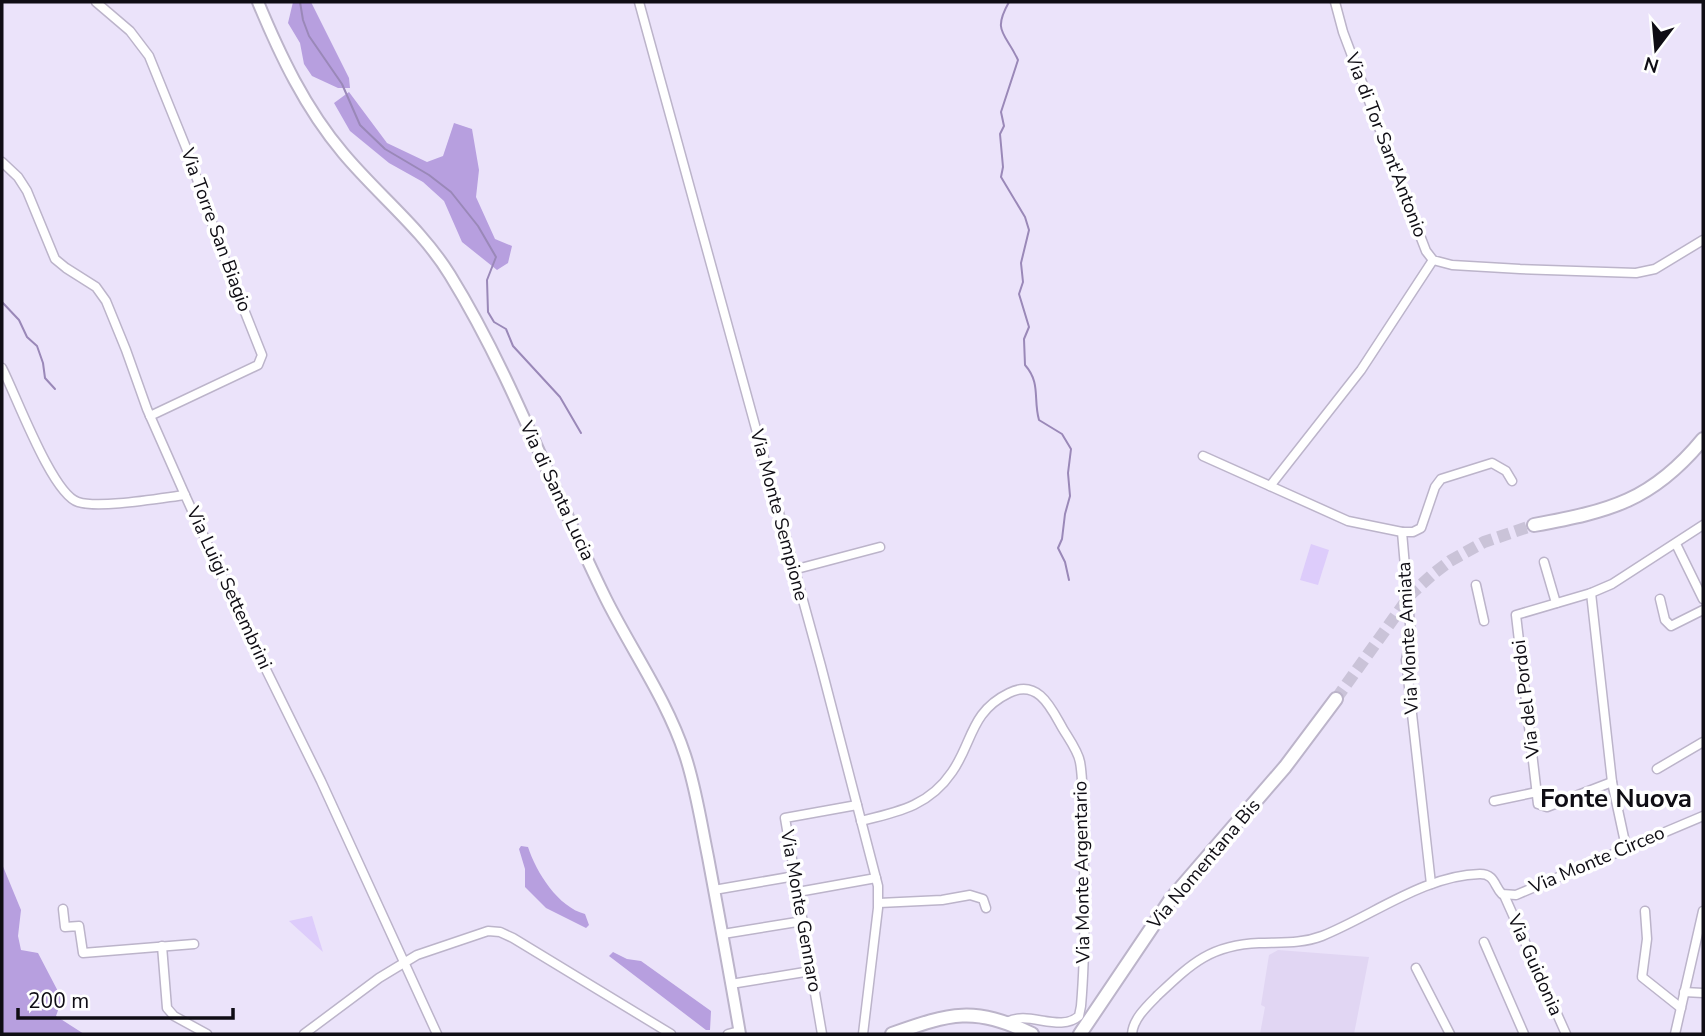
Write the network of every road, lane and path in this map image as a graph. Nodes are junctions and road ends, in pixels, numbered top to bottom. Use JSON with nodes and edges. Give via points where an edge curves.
{"nodes":[{"id":1,"x":96,"y":2,"type":"edge"},
{"id":2,"x":258,"y":2,"type":"edge"},
{"id":3,"x":639,"y":2,"type":"edge"},
{"id":4,"x":1335,"y":2,"type":"edge"},
{"id":5,"x":2,"y":162,"type":"edge"},
{"id":6,"x":1703,"y":240,"type":"edge"},
{"id":7,"x":1433,"y":260,"type":"junction"},
{"id":8,"x":2,"y":368,"type":"edge"},
{"id":9,"x":150,"y":416,"type":"junction"},
{"id":10,"x":1703,"y":439,"type":"edge"},
{"id":11,"x":1203,"y":456,"type":"dead end"},
{"id":12,"x":1512,"y":481,"type":"dead end"},
{"id":13,"x":1270,"y":486,"type":"junction"},
{"id":14,"x":185,"y":495,"type":"junction"},
{"id":15,"x":1534,"y":525,"type":"tunnel mouth"},
{"id":16,"x":1703,"y":526,"type":"edge"},
{"id":17,"x":1402,"y":532,"type":"junction"},
{"id":18,"x":1676,"y":544,"type":"junction"},
{"id":19,"x":880,"y":547,"type":"dead end"},
{"id":20,"x":1544,"y":562,"type":"dead end"},
{"id":21,"x":793,"y":570,"type":"junction"},
{"id":22,"x":1476,"y":585,"type":"dead end"},
{"id":23,"x":1591,"y":593,"type":"junction"},
{"id":24,"x":1660,"y":599,"type":"dead end"},
{"id":25,"x":1703,"y":599,"type":"edge"},
{"id":26,"x":1556,"y":603,"type":"junction"},
{"id":27,"x":1703,"y":610,"type":"edge"},
{"id":28,"x":1484,"y":621,"type":"dead end"},
{"id":29,"x":1336,"y":699,"type":"tunnel mouth"},
{"id":30,"x":1703,"y":742,"type":"edge"},
{"id":31,"x":1657,"y":769,"type":"dead end"},
{"id":32,"x":1612,"y":782,"type":"junction"},
{"id":33,"x":1536,"y":792,"type":"junction"},
{"id":34,"x":1494,"y":801,"type":"dead end"},
{"id":35,"x":857,"y":805,"type":"junction"},
{"id":36,"x":1703,"y":816,"type":"edge"},
{"id":37,"x":861,"y":821,"type":"junction"},
{"id":38,"x":1626,"y":848,"type":"junction"},
{"id":39,"x":795,"y":876,"type":"junction"},
{"id":40,"x":876,"y":878,"type":"junction"},
{"id":41,"x":1431,"y":884,"type":"junction"},
{"id":42,"x":714,"y":890,"type":"junction"},
{"id":43,"x":797,"y":892,"type":"junction"},
{"id":44,"x":1504,"y":895,"type":"junction"},
{"id":45,"x":879,"y":903,"type":"junction"},
{"id":46,"x":986,"y":908,"type":"dead end"},
{"id":47,"x":63,"y":909,"type":"dead end"},
{"id":48,"x":1646,"y":911,"type":"dead end"},
{"id":49,"x":1703,"y":911,"type":"edge"},
{"id":50,"x":803,"y":921,"type":"junction"},
{"id":51,"x":1702,"y":924,"type":"edge"},
{"id":52,"x":723,"y":933,"type":"junction"},
{"id":53,"x":1484,"y":942,"type":"dead end"},
{"id":54,"x":194,"y":944,"type":"dead end"},
{"id":55,"x":162,"y":946,"type":"junction"},
{"id":56,"x":404,"y":961,"type":"junction"},
{"id":57,"x":1416,"y":968,"type":"dead end"},
{"id":58,"x":811,"y":971,"type":"junction"},
{"id":59,"x":732,"y":984,"type":"junction"},
{"id":60,"x":1684,"y":992,"type":"junction"},
{"id":61,"x":1703,"y":993,"type":"edge"},
{"id":62,"x":1681,"y":1009,"type":"junction"},
{"id":63,"x":1007,"y":1022,"type":"junction"},
{"id":64,"x":736,"y":1033,"type":"edge"},
{"id":65,"x":207,"y":1034,"type":"edge"},
{"id":66,"x":304,"y":1034,"type":"edge"},
{"id":67,"x":437,"y":1034,"type":"edge"},
{"id":68,"x":671,"y":1034,"type":"edge"},
{"id":69,"x":822,"y":1034,"type":"edge"},
{"id":70,"x":863,"y":1034,"type":"edge"},
{"id":71,"x":891,"y":1034,"type":"edge"},
{"id":72,"x":1032,"y":1034,"type":"edge"},
{"id":73,"x":1069,"y":1034,"type":"edge"},
{"id":74,"x":1080,"y":1034,"type":"edge"},
{"id":75,"x":1132,"y":1034,"type":"edge"},
{"id":76,"x":1450,"y":1034,"type":"edge"},
{"id":77,"x":1524,"y":1034,"type":"edge"},
{"id":78,"x":1566,"y":1034,"type":"edge"},
{"id":79,"x":1675,"y":1034,"type":"edge"}],
"edges":[{"from":1,"to":9,"type":"street","name":"Via Torre San Biagio","via":[[135,36],[152,62],[261,353],[258,365]]},
{"from":2,"to":42,"type":"street","name":"Via di Santa Lucia","via":[[310,108],[342,152],[423,237],[474,318],[606,599],[679,739]]},
{"from":3,"to":21,"type":"street","name":"Via Monte Sempione"},
{"from":4,"to":7,"type":"street","name":"Via di Tor Sant'Antonio"},
{"from":5,"to":9,"type":"street","name":"Via Luigi Settembrini","via":[[27,191],[55,259],[96,287],[106,301]]},
{"from":6,"to":7,"type":"street","name":"Via di Tor Sant'Antonio","via":[[1655,269],[1636,273],[1452,265]]},
{"from":7,"to":13,"type":"street","via":[[1361,370]]},
{"from":8,"to":14,"type":"street","via":[[40,451],[70,499],[88,504]]},
{"from":9,"to":14,"type":"street","name":"Via Luigi Settembrini"},
{"from":10,"to":15,"type":"main road","via":[[1665,479],[1636,496],[1591,513]]},
{"from":11,"to":13,"type":"street"},
{"from":12,"to":17,"type":"street","via":[[1492,463],[1444,477],[1435,488],[1422,528]]},
{"from":13,"to":17,"type":"street","via":[[1348,522]]},
{"from":14,"to":56,"type":"street","name":"Via Luigi Settembrini"},
{"from":16,"to":18,"type":"street"},
{"from":17,"to":41,"type":"street","name":"Via Monte Amiata","via":[[1411,639],[1406,660]]},
{"from":18,"to":23,"type":"street"},
{"from":18,"to":25,"type":"street"},
{"from":19,"to":21,"type":"street"},
{"from":20,"to":26,"type":"street"},
{"from":21,"to":35,"type":"street","name":"Via Monte Sempione"},
{"from":22,"to":28,"type":"street"},
{"from":23,"to":26,"type":"street"},
{"from":23,"to":32,"type":"street"},
{"from":24,"to":27,"type":"street","via":[[1665,622],[1671,626]]},
{"from":26,"to":33,"type":"street","name":"Via del Pordoi","via":[[1516,615]]},
{"from":29,"to":74,"type":"main road","name":"Via Nomentana Bis","via":[[1279,775],[1165,906]]},
{"from":30,"to":31,"type":"street"},
{"from":32,"to":33,"type":"street","via":[[1545,807],[1538,804]]},
{"from":32,"to":38,"type":"street"},
{"from":33,"to":34,"type":"street"},
{"from":35,"to":37,"type":"street","name":"Via Monte Sempione"},
{"from":35,"to":39,"type":"street","name":"Via Monte Gennaro","via":[[785,818]]},
{"from":36,"to":38,"type":"street","name":"Via Monte Circeo"},
{"from":37,"to":40,"type":"street","name":"Via Monte Sempione"},
{"from":37,"to":63,"type":"street","name":"Via Monte Argentario","via":[[908,809],[930,795],[952,772],[978,719],[1008,693],[1031,691],[1053,708],[1081,766],[1085,889],[1081,1006],[1079,1016],[1070,1021],[1017,1018]]},
{"from":38,"to":44,"type":"street","name":"Via Monte Circeo","via":[[1519,894]]},
{"from":39,"to":42,"type":"street"},
{"from":39,"to":43,"type":"street","name":"Via Monte Gennaro"},
{"from":40,"to":43,"type":"street"},
{"from":40,"to":45,"type":"street","name":"Via Monte Sempione"},
{"from":41,"to":44,"type":"street","name":"Via Monte Circeo","via":[[1482,874],[1493,878]]},
{"from":41,"to":75,"type":"street","name":"Via Monte Circeo","via":[[1319,937],[1296,943],[1242,945],[1198,959],[1148,1004]]},
{"from":42,"to":52,"type":"street","name":"Via di Santa Lucia"},
{"from":43,"to":50,"type":"street","name":"Via Monte Gennaro"},
{"from":44,"to":78,"type":"street","name":"Via Guidonia"},
{"from":45,"to":46,"type":"street","via":[[975,895],[983,899]]},
{"from":45,"to":70,"type":"street","name":"Via Monte Sempione"},
{"from":47,"to":55,"type":"street","via":[[65,927],[79,926],[83,953]]},
{"from":48,"to":62,"type":"street","via":[[1642,977]]},
{"from":49,"to":51,"type":"street"},
{"from":50,"to":52,"type":"street"},
{"from":50,"to":58,"type":"street","name":"Via Monte Gennaro"},
{"from":51,"to":60,"type":"street"},
{"from":52,"to":59,"type":"street","name":"Via di Santa Lucia"},
{"from":53,"to":77,"type":"street"},
{"from":54,"to":55,"type":"street"},
{"from":55,"to":65,"type":"street","via":[[167,1008]]},
{"from":56,"to":66,"type":"street"},
{"from":56,"to":67,"type":"street","name":"Via Luigi Settembrini"},
{"from":56,"to":68,"type":"street","via":[[476,934],[500,932]]},
{"from":57,"to":76,"type":"street"},
{"from":58,"to":59,"type":"street"},
{"from":58,"to":69,"type":"street","name":"Via Monte Gennaro"},
{"from":59,"to":64,"type":"street","name":"Via di Santa Lucia"},
{"from":60,"to":61,"type":"street"},
{"from":60,"to":62,"type":"street"},
{"from":62,"to":79,"type":"street"},
{"from":63,"to":71,"type":"main road","via":[[956,1016]]},
{"from":63,"to":72,"type":"main road"},
{"from":73,"to":74,"type":"main road"}]}
